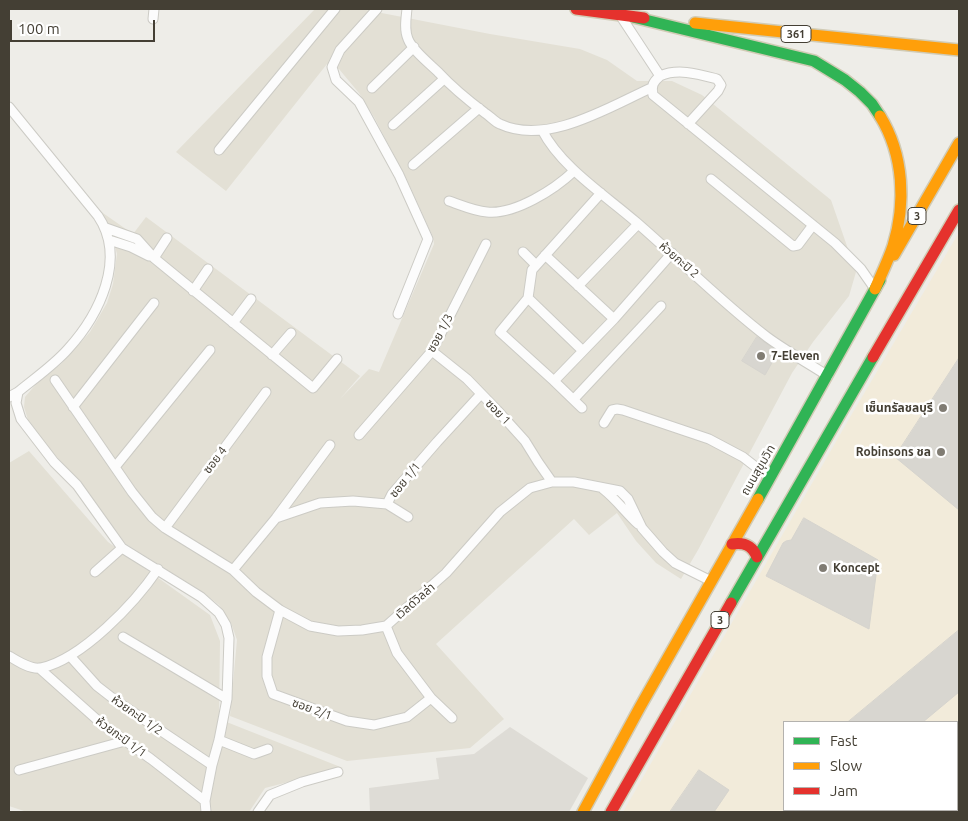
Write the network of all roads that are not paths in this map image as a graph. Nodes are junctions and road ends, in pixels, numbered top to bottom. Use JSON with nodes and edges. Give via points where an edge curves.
{"nodes":[{"id":1,"x":154,"y":9,"type":"edge"},
{"id":2,"x":334,"y":9,"type":"edge"},
{"id":3,"x":377,"y":9,"type":"edge"},
{"id":4,"x":407,"y":9,"type":"edge"},
{"id":5,"x":576,"y":9,"type":"edge"},
{"id":6,"x":620,"y":15,"type":"junction"},
{"id":7,"x":633,"y":17,"type":"junction"},
{"id":8,"x":153,"y":19,"type":"dead end"},
{"id":9,"x":414,"y":47,"type":"junction"},
{"id":10,"x":959,"y":50,"type":"edge"},
{"id":11,"x":660,"y":76,"type":"junction"},
{"id":12,"x":444,"y":79,"type":"junction"},
{"id":13,"x":372,"y":88,"type":"dead end"},
{"id":14,"x":651,"y":88,"type":"junction"},
{"id":15,"x":9,"y":107,"type":"edge"},
{"id":16,"x":479,"y":108,"type":"junction"},
{"id":17,"x":688,"y":124,"type":"junction"},
{"id":18,"x":393,"y":125,"type":"dead end"},
{"id":19,"x":542,"y":130,"type":"junction"},
{"id":20,"x":959,"y":143,"type":"edge"},
{"id":21,"x":219,"y":150,"type":"dead end"},
{"id":22,"x":413,"y":165,"type":"dead end"},
{"id":23,"x":574,"y":171,"type":"junction"},
{"id":24,"x":711,"y":179,"type":"dead end"},
{"id":25,"x":601,"y":193,"type":"junction"},
{"id":26,"x":449,"y":201,"type":"dead end"},
{"id":27,"x":957,"y":217,"type":"edge"},
{"id":28,"x":638,"y":224,"type":"junction"},
{"id":29,"x":813,"y":225,"type":"junction"},
{"id":30,"x":106,"y":228,"type":"junction"},
{"id":31,"x":167,"y":238,"type":"dead end"},
{"id":32,"x":109,"y":240,"type":"junction"},
{"id":33,"x":486,"y":244,"type":"dead end"},
{"id":34,"x":523,"y":252,"type":"dead end"},
{"id":35,"x":672,"y":254,"type":"junction"},
{"id":36,"x":545,"y":255,"type":"junction"},
{"id":37,"x":154,"y":258,"type":"junction"},
{"id":38,"x":536,"y":265,"type":"junction"},
{"id":39,"x":208,"y":269,"type":"dead end"},
{"id":40,"x":578,"y":286,"type":"junction"},
{"id":41,"x":875,"y":289,"type":"junction"},
{"id":42,"x":193,"y":291,"type":"junction"},
{"id":43,"x":528,"y":298,"type":"junction"},
{"id":44,"x":251,"y":299,"type":"dead end"},
{"id":45,"x":154,"y":303,"type":"dead end"},
{"id":46,"x":661,"y":306,"type":"dead end"},
{"id":47,"x":398,"y":314,"type":"dead end"},
{"id":48,"x":614,"y":319,"type":"junction"},
{"id":49,"x":233,"y":323,"type":"junction"},
{"id":50,"x":291,"y":333,"type":"dead end"},
{"id":51,"x":210,"y":350,"type":"dead end"},
{"id":52,"x":432,"y":351,"type":"junction"},
{"id":53,"x":583,"y":351,"type":"junction"},
{"id":54,"x":272,"y":355,"type":"junction"},
{"id":55,"x":337,"y":359,"type":"dead end"},
{"id":56,"x":828,"y":376,"type":"junction"},
{"id":57,"x":55,"y":380,"type":"dead end"},
{"id":58,"x":554,"y":381,"type":"junction"},
{"id":59,"x":18,"y":392,"type":"junction"},
{"id":60,"x":266,"y":392,"type":"dead end"},
{"id":61,"x":481,"y":394,"type":"junction"},
{"id":62,"x":9,"y":397,"type":"edge"},
{"id":63,"x":574,"y":399,"type":"junction"},
{"id":64,"x":72,"y":407,"type":"junction"},
{"id":65,"x":582,"y":408,"type":"dead end"},
{"id":66,"x":604,"y":423,"type":"dead end"},
{"id":67,"x":359,"y":435,"type":"dead end"},
{"id":68,"x":330,"y":445,"type":"dead end"},
{"id":69,"x":115,"y":467,"type":"junction"},
{"id":70,"x":770,"y":478,"type":"junction"},
{"id":71,"x":552,"y":482,"type":"junction"},
{"id":72,"x":387,"y":504,"type":"junction"},
{"id":73,"x":408,"y":517,"type":"dead end"},
{"id":74,"x":276,"y":518,"type":"junction"},
{"id":75,"x":165,"y":528,"type":"junction"},
{"id":76,"x":732,"y":544,"type":"junction"},
{"id":77,"x":122,"y":548,"type":"junction"},
{"id":78,"x":757,"y":557,"type":"junction"},
{"id":79,"x":158,"y":570,"type":"junction"},
{"id":80,"x":233,"y":570,"type":"junction"},
{"id":81,"x":95,"y":572,"type":"dead end"},
{"id":82,"x":711,"y":581,"type":"junction"},
{"id":83,"x":280,"y":610,"type":"junction"},
{"id":84,"x":386,"y":626,"type":"junction"},
{"id":85,"x":124,"y":637,"type":"dead end"},
{"id":86,"x":9,"y":656,"type":"edge"},
{"id":87,"x":70,"y":656,"type":"junction"},
{"id":88,"x":39,"y":668,"type":"junction"},
{"id":89,"x":431,"y":698,"type":"junction"},
{"id":90,"x":227,"y":699,"type":"junction"},
{"id":91,"x":452,"y":718,"type":"dead end"},
{"id":92,"x":219,"y":740,"type":"junction"},
{"id":93,"x":125,"y":741,"type":"junction"},
{"id":94,"x":268,"y":748,"type":"dead end"},
{"id":95,"x":212,"y":765,"type":"junction"},
{"id":96,"x":19,"y":770,"type":"dead end"},
{"id":97,"x":338,"y":772,"type":"dead end"},
{"id":98,"x":205,"y":801,"type":"junction"},
{"id":99,"x":206,"y":812,"type":"edge"},
{"id":100,"x":258,"y":812,"type":"edge"},
{"id":101,"x":583,"y":812,"type":"edge"},
{"id":102,"x":611,"y":812,"type":"edge"}],
"edges":[{"from":1,"to":8,"type":"street"},
{"from":2,"to":21,"type":"street"},
{"from":3,"to":47,"type":"street","via":[[340,50],[332,67],[336,80],[359,102],[399,175],[428,239]]},
{"from":4,"to":9,"type":"street","via":[[405,25],[408,40]]},
{"from":5,"to":6,"type":"main road","number":"361"},
{"from":6,"to":7,"type":"main road","number":"361"},
{"from":6,"to":11,"type":"street"},
{"from":7,"to":10,"type":"main road","number":"361"},
{"from":7,"to":41,"type":"main road","via":[[814,61],[840,76],[872,103],[893,141],[902,178],[902,202],[895,240]]},
{"from":9,"to":12,"type":"street"},
{"from":9,"to":13,"type":"street"},
{"from":11,"to":14,"type":"street"},
{"from":11,"to":17,"type":"street","via":[[669,72],[687,72],[717,79],[721,85]]},
{"from":12,"to":16,"type":"street"},
{"from":12,"to":18,"type":"street"},
{"from":14,"to":17,"type":"street","via":[[653,95]]},
{"from":14,"to":19,"type":"street","via":[[584,120]]},
{"from":15,"to":30,"type":"street"},
{"from":16,"to":19,"type":"street","via":[[500,124]]},
{"from":16,"to":22,"type":"street"},
{"from":17,"to":29,"type":"street"},
{"from":19,"to":23,"type":"street","name":"ห้วยกะปิ 2","via":[[548,142]]},
{"from":20,"to":41,"type":"main road","name":"ถนนสุขุมวิท","number":"3"},
{"from":23,"to":25,"type":"street","name":"ห้วยกะปิ 2"},
{"from":23,"to":26,"type":"street","via":[[549,191],[510,209],[488,213]]},
{"from":24,"to":29,"type":"street","via":[[793,246],[798,245]]},
{"from":25,"to":28,"type":"street","name":"ห้วยกะปิ 2"},
{"from":25,"to":36,"type":"street"},
{"from":27,"to":78,"type":"main road","number":"3","via":[[920,274]]},
{"from":28,"to":35,"type":"street","name":"ห้วยกะปิ 2"},
{"from":28,"to":40,"type":"street"},
{"from":29,"to":41,"type":"street","via":[[836,243]]},
{"from":30,"to":32,"type":"street"},
{"from":30,"to":37,"type":"street","via":[[137,239]]},
{"from":31,"to":37,"type":"street"},
{"from":32,"to":37,"type":"street"},
{"from":32,"to":59,"type":"street","via":[[110,264],[94,315],[68,350]]},
{"from":33,"to":52,"type":"street","name":"ซอย 1/3"},
{"from":34,"to":38,"type":"street"},
{"from":35,"to":48,"type":"street"},
{"from":35,"to":56,"type":"street","name":"ห้วยกะปิ 2","via":[[768,337]]},
{"from":36,"to":38,"type":"street"},
{"from":36,"to":40,"type":"street"},
{"from":37,"to":42,"type":"street"},
{"from":38,"to":43,"type":"street","via":[[532,270]]},
{"from":39,"to":42,"type":"street"},
{"from":40,"to":48,"type":"street"},
{"from":41,"to":56,"type":"main road","name":"ถนนสุขุมวิท","number":"3"},
{"from":42,"to":49,"type":"street"},
{"from":43,"to":53,"type":"street"},
{"from":43,"to":58,"type":"street","via":[[500,332]]},
{"from":44,"to":49,"type":"street"},
{"from":45,"to":64,"type":"street"},
{"from":46,"to":63,"type":"street"},
{"from":48,"to":53,"type":"street"},
{"from":49,"to":54,"type":"street"},
{"from":50,"to":54,"type":"street"},
{"from":51,"to":69,"type":"street"},
{"from":52,"to":61,"type":"street","name":"ซอย 1"},
{"from":52,"to":67,"type":"street","name":"ซอย 1/3"},
{"from":53,"to":58,"type":"street"},
{"from":54,"to":55,"type":"street","via":[[313,388]]},
{"from":56,"to":70,"type":"main road","name":"ถนนสุขุมวิท","number":"3"},
{"from":57,"to":64,"type":"street","name":"เวิลด์วิลล่า"},
{"from":58,"to":63,"type":"street"},
{"from":59,"to":62,"type":"street"},
{"from":59,"to":77,"type":"street","via":[[16,404],[21,419],[54,462],[77,485]]},
{"from":60,"to":75,"type":"street","name":"ซอย 4"},
{"from":61,"to":71,"type":"street","name":"ซอย 1","via":[[525,441]]},
{"from":61,"to":72,"type":"street","name":"ซอย 1/1","via":[[392,494]]},
{"from":63,"to":65,"type":"street"},
{"from":64,"to":69,"type":"street","name":"เวิลด์วิลล่า"},
{"from":66,"to":70,"type":"street","via":[[617,408],[709,439],[743,457]]},
{"from":68,"to":74,"type":"street"},
{"from":69,"to":75,"type":"street","name":"เวิลด์วิลล่า","via":[[152,517]]},
{"from":70,"to":76,"type":"main road","name":"ถนนสุขุมวิท","number":"3"},
{"from":71,"to":82,"type":"street","name":"เวิลด์วิลล่า","via":[[600,487],[675,563]]},
{"from":71,"to":84,"type":"street","name":"เวิลด์วิลล่า","via":[[530,488],[500,512],[446,573]]},
{"from":72,"to":73,"type":"street"},
{"from":72,"to":74,"type":"street","name":"ซอย 1/1","via":[[353,501],[320,504]]},
{"from":74,"to":80,"type":"street"},
{"from":75,"to":80,"type":"street","name":"เวิลด์วิลล่า"},
{"from":76,"to":78,"type":"main road","via":[[748,544]]},
{"from":76,"to":82,"type":"main road","name":"ถนนสุขุมวิท","number":"3"},
{"from":77,"to":79,"type":"street"},
{"from":77,"to":81,"type":"street"},
{"from":78,"to":102,"type":"main road","number":"3"},
{"from":79,"to":87,"type":"street","via":[[129,606]]},
{"from":79,"to":90,"type":"street","via":[[202,597],[220,613],[229,638]]},
{"from":80,"to":83,"type":"street","name":"เวิลด์วิลล่า"},
{"from":82,"to":101,"type":"main road","name":"ถนนสุขุมวิท","number":"3"},
{"from":83,"to":84,"type":"street","name":"เวิลด์วิลล่า","via":[[310,626],[338,631]]},
{"from":83,"to":89,"type":"street","name":"ซอย 2/1","via":[[267,657],[267,676],[273,694],[347,721],[374,724],[407,717]]},
{"from":84,"to":89,"type":"street","via":[[397,653]]},
{"from":85,"to":90,"type":"street"},
{"from":86,"to":88,"type":"street"},
{"from":87,"to":88,"type":"street"},
{"from":87,"to":95,"type":"street","name":"ห้วยกะปิ 1/2","via":[[97,686],[115,700]]},
{"from":88,"to":93,"type":"street","name":"ห้วยกะปิ 1/1"},
{"from":89,"to":91,"type":"street"},
{"from":90,"to":92,"type":"street"},
{"from":92,"to":94,"type":"street","via":[[254,754]]},
{"from":92,"to":95,"type":"street"},
{"from":93,"to":96,"type":"street"},
{"from":93,"to":98,"type":"street","name":"ห้วยกะปิ 1/1"},
{"from":95,"to":98,"type":"street"},
{"from":97,"to":100,"type":"street","via":[[270,795]]},
{"from":98,"to":99,"type":"street"}]}
